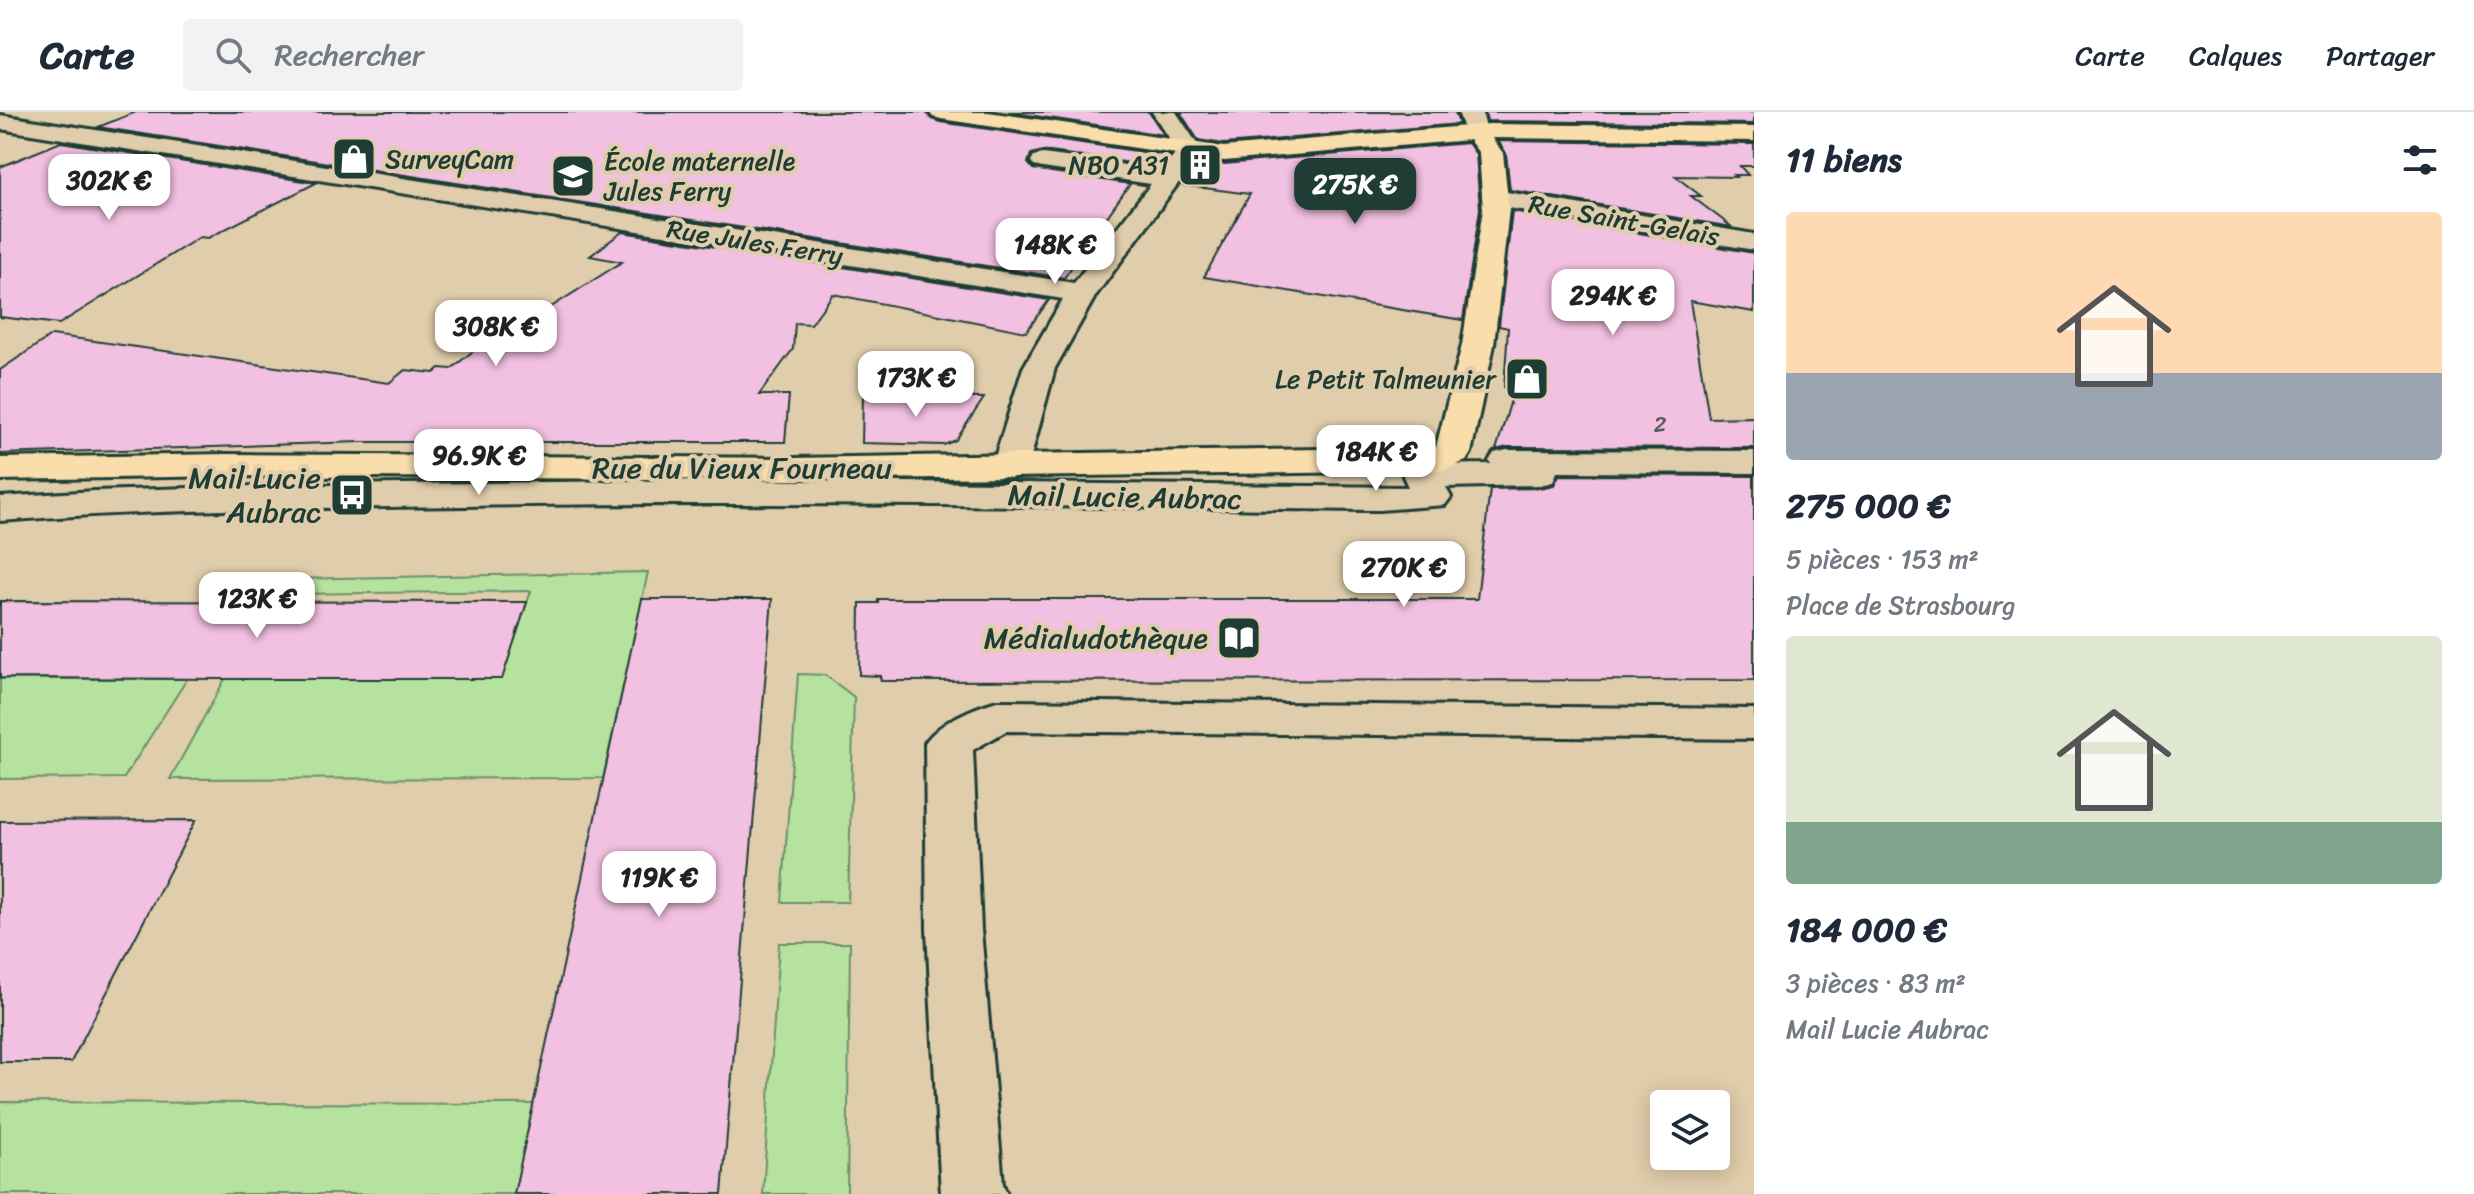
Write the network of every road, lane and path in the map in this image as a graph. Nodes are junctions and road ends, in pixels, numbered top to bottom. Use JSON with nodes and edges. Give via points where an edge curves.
{"nodes":[{"id":1,"x":941,"y":112,"type":"edge"},
{"id":2,"x":1164,"y":112,"type":"edge"},
{"id":3,"x":0,"y":122,"type":"edge"},
{"id":4,"x":1473,"y":122,"type":"edge"},
{"id":5,"x":1574,"y":133,"type":"junction"},
{"id":6,"x":1754,"y":134,"type":"edge"},
{"id":7,"x":1190,"y":151,"type":"junction"},
{"id":8,"x":1491,"y":153,"type":"junction"},
{"id":9,"x":1043,"y":161,"type":"dead end"},
{"id":10,"x":1170,"y":179,"type":"junction"},
{"id":11,"x":1495,"y":198,"type":"junction"},
{"id":12,"x":1754,"y":242,"type":"edge"},
{"id":13,"x":1082,"y":293,"type":"junction"},
{"id":14,"x":1453,"y":453,"type":"junction"},
{"id":15,"x":1754,"y":462,"type":"edge"},
{"id":16,"x":1010,"y":467,"type":"junction"},
{"id":17,"x":0,"y":469,"type":"edge"},
{"id":18,"x":1540,"y":474,"type":"dead end"},
{"id":19,"x":0,"y":509,"type":"edge"},
{"id":20,"x":1754,"y":724,"type":"edge"},
{"id":21,"x":975,"y":1194,"type":"edge"}],
"edges":[{"from":1,"to":7,"type":"main road"},
{"from":2,"to":7,"type":"street"},
{"from":3,"to":13,"type":"street","name":"Rue Jules Ferry"},
{"from":4,"to":5,"type":"main road"},
{"from":4,"to":7,"type":"main road","via":[[1224,154]]},
{"from":4,"to":8,"type":"main road"},
{"from":5,"to":6,"type":"main road"},
{"from":5,"to":8,"type":"main road","via":[[1504,145]]},
{"from":7,"to":10,"type":"street"},
{"from":8,"to":11,"type":"main road"},
{"from":9,"to":10,"type":"street"},
{"from":10,"to":13,"type":"street"},
{"from":11,"to":12,"type":"street","name":"Rue Saint-Gelais"},
{"from":11,"to":14,"type":"main road","via":[[1478,345]]},
{"from":13,"to":16,"type":"street","via":[[1039,368]]},
{"from":14,"to":15,"type":"street","via":[[1509,461]]},
{"from":14,"to":16,"type":"main road","name":"Rue du Vieux Fourneau","via":[[1440,460],[1398,463]]},
{"from":16,"to":17,"type":"main road","name":"Rue du Vieux Fourneau"},
{"from":18,"to":19,"type":"street","name":"Mail Lucie Aubrac","via":[[1422,476],[1432,497],[1380,499],[682,502],[253,497]]},
{"from":20,"to":21,"type":"street","via":[[997,716],[949,743],[954,930]]}]}
